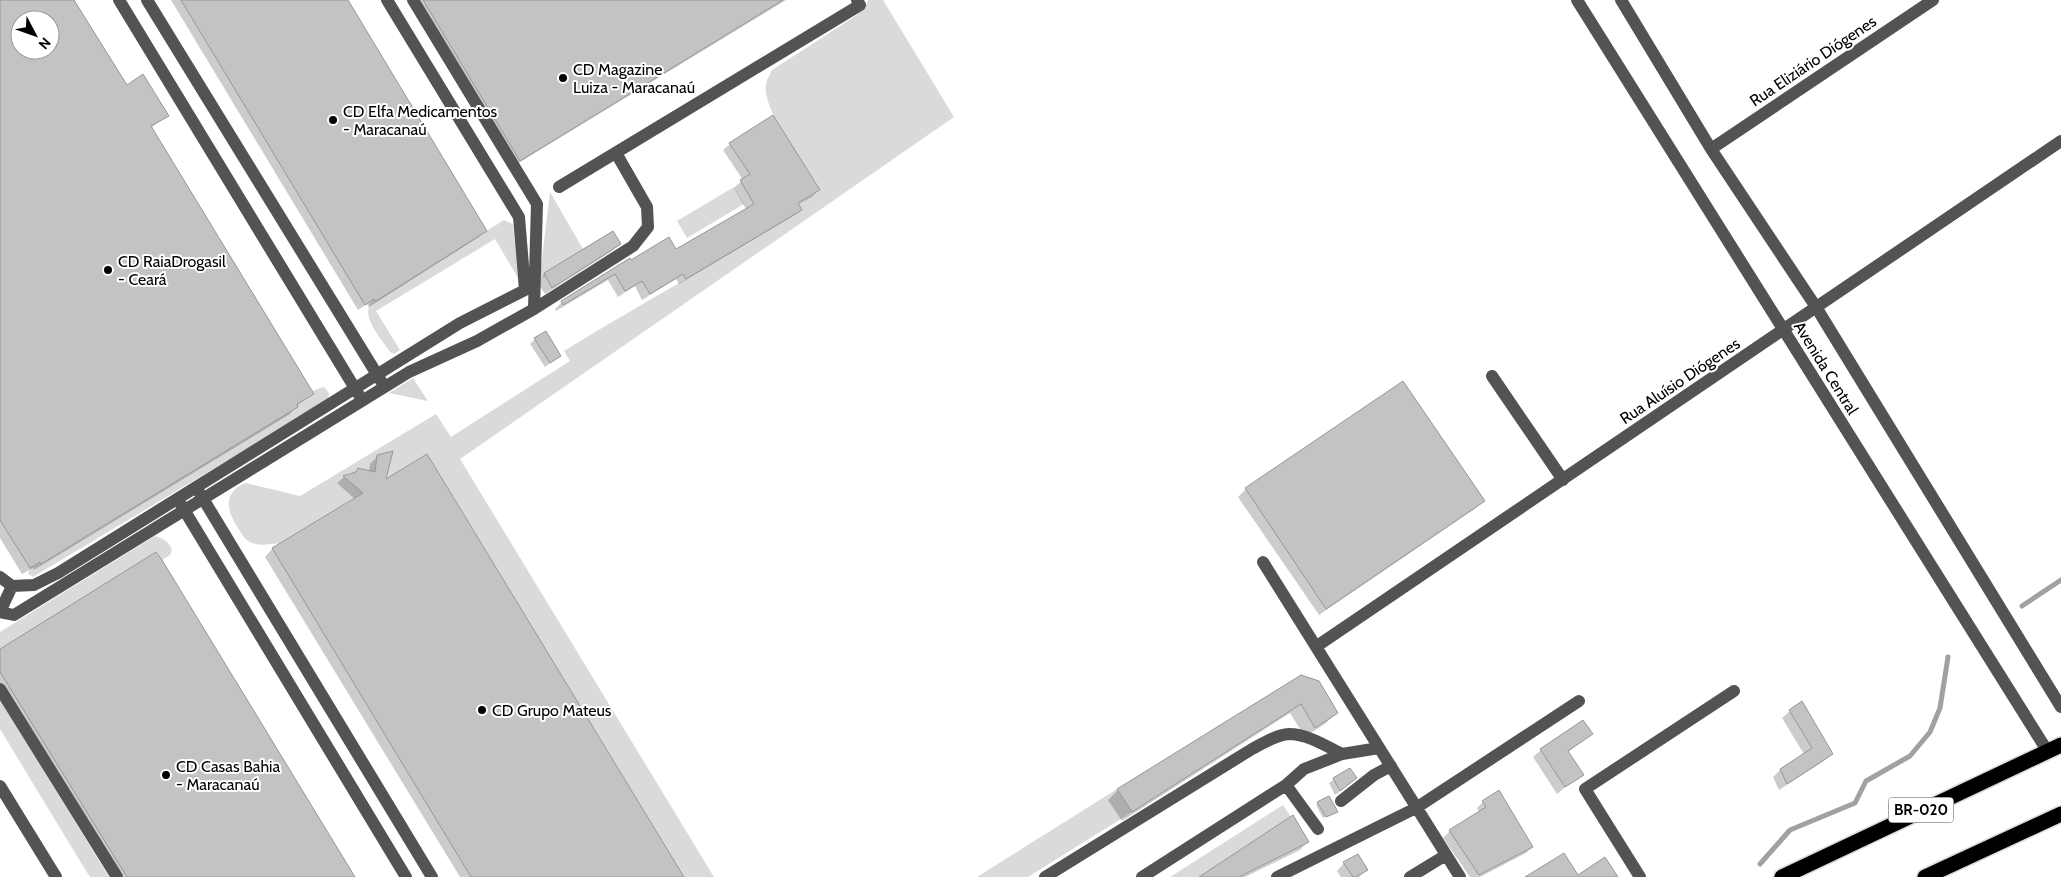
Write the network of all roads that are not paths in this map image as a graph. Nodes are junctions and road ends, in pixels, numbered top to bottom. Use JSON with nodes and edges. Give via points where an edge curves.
{"nodes":[{"id":1,"x":119,"y":0,"type":"edge"},
{"id":2,"x":147,"y":0,"type":"edge"},
{"id":3,"x":387,"y":0,"type":"edge"},
{"id":4,"x":413,"y":0,"type":"edge"},
{"id":5,"x":857,"y":0,"type":"edge"},
{"id":6,"x":1577,"y":0,"type":"edge"},
{"id":7,"x":1621,"y":0,"type":"edge"},
{"id":8,"x":1933,"y":0,"type":"edge"},
{"id":9,"x":2061,"y":142,"type":"edge"},
{"id":10,"x":1711,"y":149,"type":"junction"},
{"id":11,"x":616,"y":153,"type":"junction"},
{"id":12,"x":559,"y":187,"type":"dead end"},
{"id":13,"x":1816,"y":307,"type":"junction"},
{"id":14,"x":534,"y":309,"type":"junction"},
{"id":15,"x":1783,"y":330,"type":"junction"},
{"id":16,"x":377,"y":375,"type":"junction"},
{"id":17,"x":1492,"y":376,"type":"dead end"},
{"id":18,"x":385,"y":387,"type":"junction"},
{"id":19,"x":355,"y":388,"type":"junction"},
{"id":20,"x":363,"y":401,"type":"junction"},
{"id":21,"x":1563,"y":480,"type":"junction"},
{"id":22,"x":196,"y":487,"type":"junction"},
{"id":23,"x":177,"y":499,"type":"junction"},
{"id":24,"x":203,"y":499,"type":"junction"},
{"id":25,"x":184,"y":510,"type":"junction"},
{"id":26,"x":1263,"y":562,"type":"dead end"},
{"id":27,"x":0,"y":577,"type":"edge"},
{"id":28,"x":12,"y":586,"type":"junction"},
{"id":29,"x":0,"y":612,"type":"edge"},
{"id":30,"x":1317,"y":646,"type":"junction"},
{"id":31,"x":0,"y":689,"type":"edge"},
{"id":32,"x":1734,"y":691,"type":"dead end"},
{"id":33,"x":1579,"y":701,"type":"dead end"},
{"id":34,"x":2060,"y":702,"type":"edge"},
{"id":35,"x":1379,"y":748,"type":"junction"},
{"id":36,"x":2054,"y":748,"type":"edge"},
{"id":37,"x":1342,"y":754,"type":"junction"},
{"id":38,"x":1391,"y":766,"type":"junction"},
{"id":39,"x":1286,"y":785,"type":"junction"},
{"id":40,"x":0,"y":786,"type":"edge"},
{"id":41,"x":1341,"y":800,"type":"dead end"},
{"id":42,"x":1416,"y":808,"type":"junction"},
{"id":43,"x":2061,"y":814,"type":"edge"},
{"id":44,"x":1318,"y":829,"type":"dead end"},
{"id":45,"x":1446,"y":855,"type":"junction"},
{"id":46,"x":56,"y":877,"type":"edge"},
{"id":47,"x":117,"y":877,"type":"edge"},
{"id":48,"x":406,"y":877,"type":"edge"},
{"id":49,"x":432,"y":877,"type":"edge"},
{"id":50,"x":1045,"y":877,"type":"edge"},
{"id":51,"x":1142,"y":877,"type":"edge"},
{"id":52,"x":1276,"y":877,"type":"edge"},
{"id":53,"x":1410,"y":877,"type":"edge"},
{"id":54,"x":1460,"y":877,"type":"edge"},
{"id":55,"x":1640,"y":877,"type":"edge"},
{"id":56,"x":1782,"y":877,"type":"edge"},
{"id":57,"x":1925,"y":877,"type":"edge"}],
"edges":[{"from":1,"to":19,"type":"street"},
{"from":2,"to":16,"type":"street"},
{"from":3,"to":16,"type":"street","via":[[519,217],[525,290],[460,323]]},
{"from":4,"to":14,"type":"street","via":[[536,204]]},
{"from":5,"to":11,"type":"street","via":[[860,5]]},
{"from":6,"to":15,"type":"street","name":"Avenida Central"},
{"from":7,"to":10,"type":"street","name":"Avenida Central"},
{"from":8,"to":10,"type":"street","name":"Rua Eliziário Diógenes"},
{"from":9,"to":13,"type":"street","name":"Rua Aluísio Diógenes"},
{"from":10,"to":13,"type":"street","name":"Avenida Central"},
{"from":11,"to":12,"type":"street"},
{"from":11,"to":14,"type":"street","via":[[647,207],[648,227],[633,246]]},
{"from":13,"to":15,"type":"street","name":"Rua Aluísio Diógenes"},
{"from":13,"to":34,"type":"street","name":"Avenida Central"},
{"from":14,"to":18,"type":"street"},
{"from":15,"to":21,"type":"street","name":"Rua Aluísio Diógenes"},
{"from":15,"to":36,"type":"street","name":"Avenida Central"},
{"from":16,"to":18,"type":"street"},
{"from":16,"to":19,"type":"street"},
{"from":17,"to":21,"type":"street"},
{"from":18,"to":20,"type":"street"},
{"from":19,"to":20,"type":"street"},
{"from":19,"to":22,"type":"street"},
{"from":20,"to":24,"type":"street"},
{"from":21,"to":30,"type":"street","name":"Rua Aluísio Diógenes"},
{"from":22,"to":23,"type":"street"},
{"from":22,"to":24,"type":"street"},
{"from":23,"to":25,"type":"street"},
{"from":23,"to":28,"type":"street","via":[[58,573],[34,585]]},
{"from":24,"to":25,"type":"street"},
{"from":24,"to":49,"type":"street"},
{"from":25,"to":29,"type":"street","via":[[14,615]]},
{"from":25,"to":48,"type":"street"},
{"from":26,"to":30,"type":"street"},
{"from":27,"to":28,"type":"street"},
{"from":28,"to":29,"type":"street"},
{"from":30,"to":35,"type":"street"},
{"from":31,"to":47,"type":"street"},
{"from":32,"to":55,"type":"street","via":[[1585,789]]},
{"from":33,"to":42,"type":"street"},
{"from":35,"to":37,"type":"street"},
{"from":35,"to":38,"type":"street"},
{"from":36,"to":56,"type":"highway","number":"BR-020"},
{"from":37,"to":39,"type":"street","via":[[1304,769]]},
{"from":37,"to":50,"type":"street","via":[[1311,739],[1290,734],[1271,739]]},
{"from":38,"to":41,"type":"street"},
{"from":38,"to":42,"type":"street"},
{"from":39,"to":44,"type":"street"},
{"from":39,"to":51,"type":"street"},
{"from":40,"to":46,"type":"street"},
{"from":42,"to":45,"type":"street"},
{"from":42,"to":52,"type":"street"},
{"from":43,"to":57,"type":"highway"},
{"from":45,"to":53,"type":"street"},
{"from":45,"to":54,"type":"street"}]}
